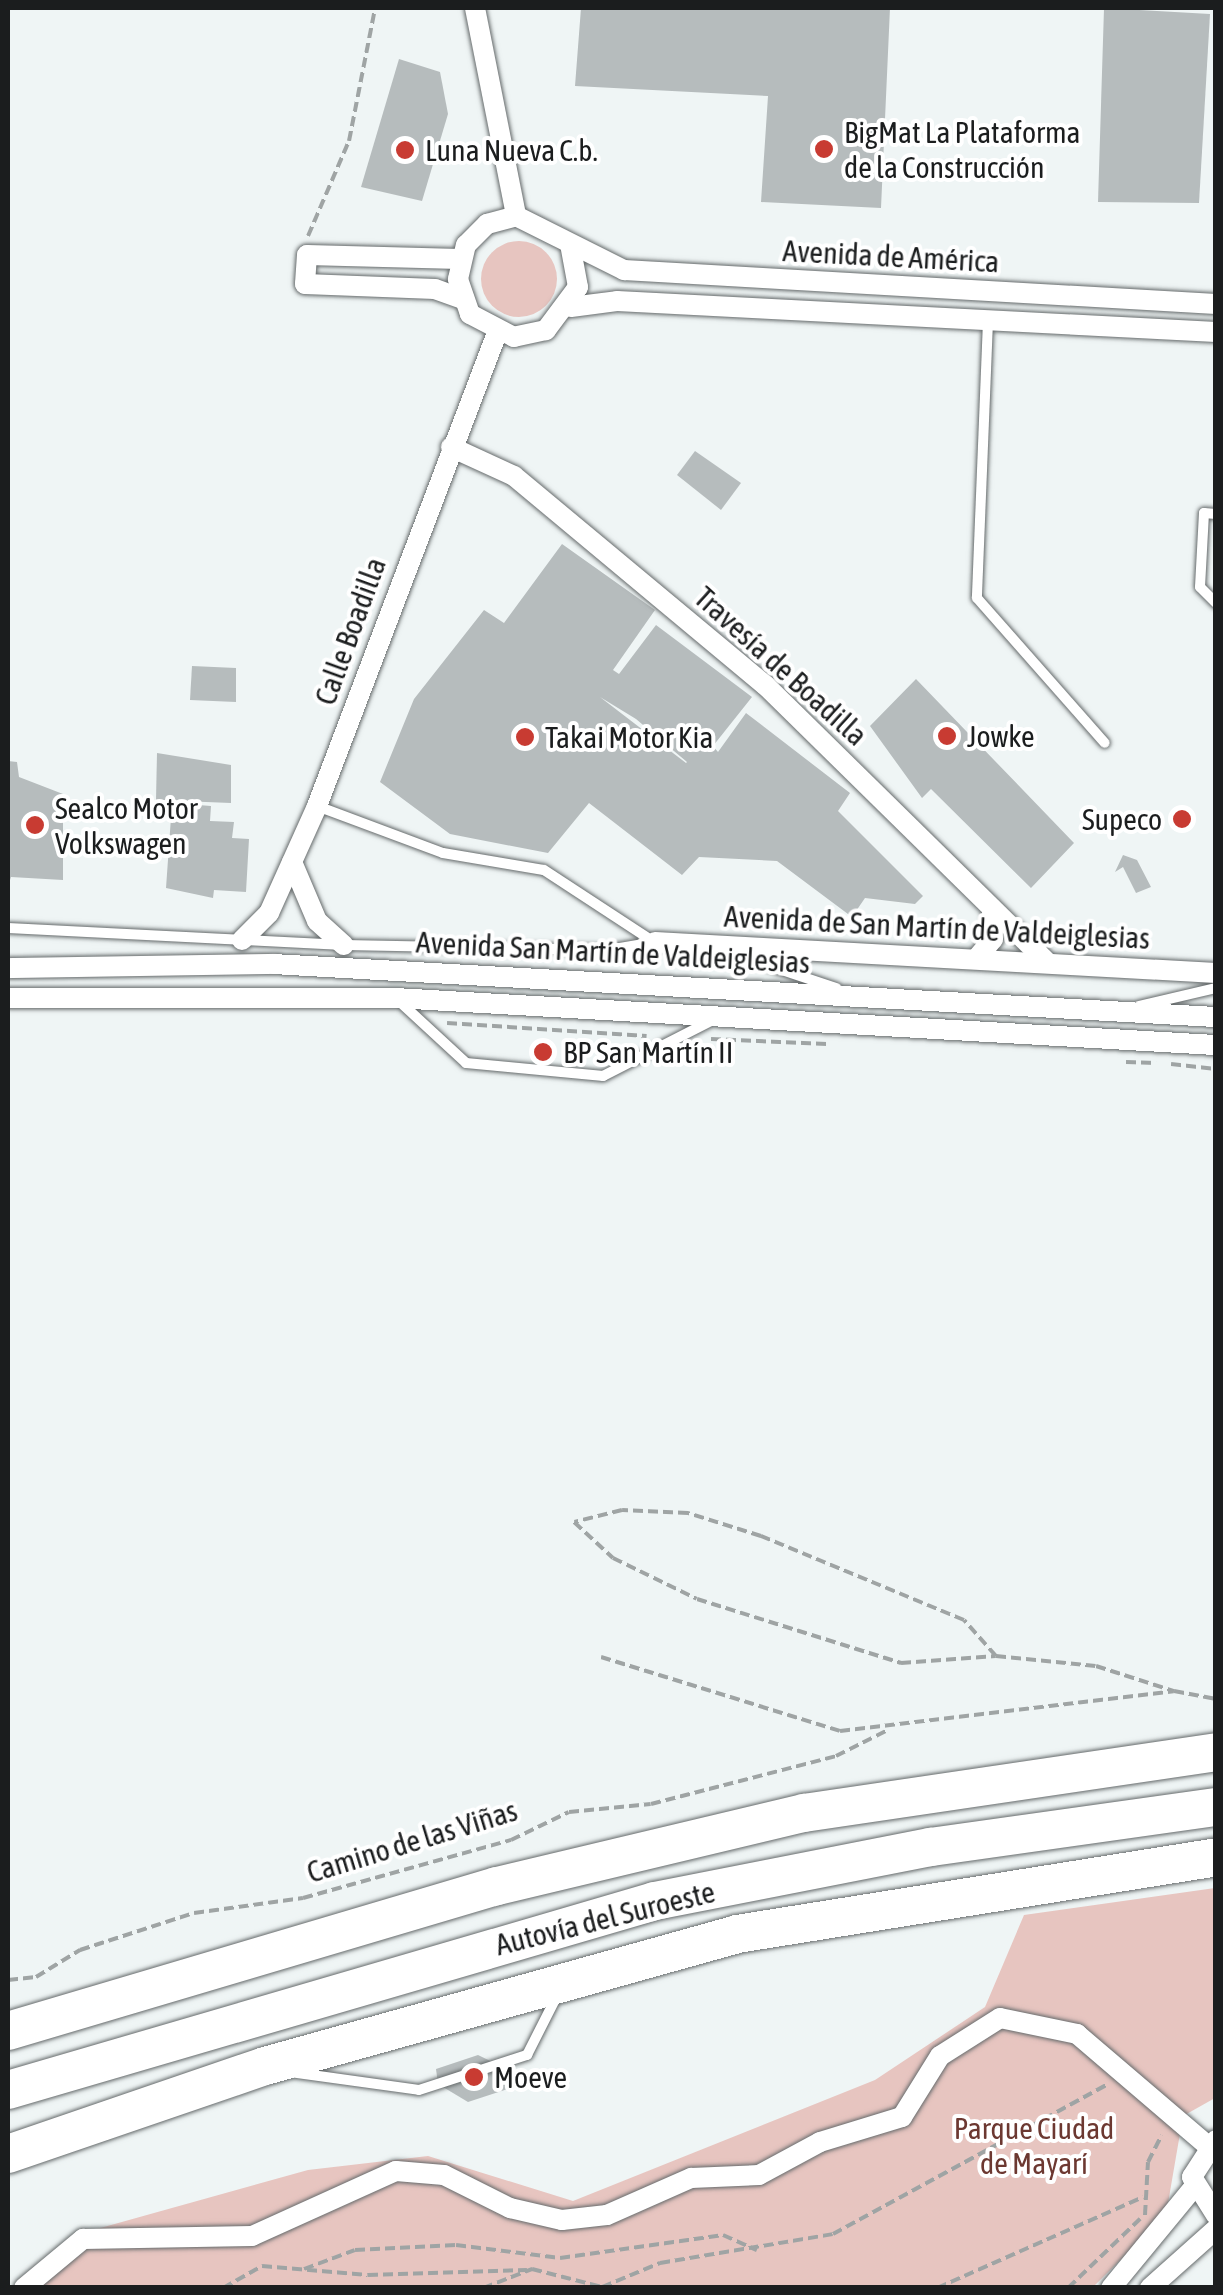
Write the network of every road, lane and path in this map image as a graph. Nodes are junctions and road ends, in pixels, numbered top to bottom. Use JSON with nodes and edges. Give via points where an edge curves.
{"nodes":[{"id":1,"x":375,"y":8,"type":"edge"},
{"id":2,"x":475,"y":8,"type":"edge"},
{"id":3,"x":516,"y":216,"type":"junction"},
{"id":4,"x":570,"y":244,"type":"junction"},
{"id":5,"x":307,"y":256,"type":"junction"},
{"id":6,"x":460,"y":259,"type":"junction"},
{"id":7,"x":462,"y":299,"type":"junction"},
{"id":8,"x":1216,"y":304,"type":"edge"},
{"id":9,"x":570,"y":307,"type":"junction"},
{"id":10,"x":988,"y":321,"type":"junction"},
{"id":11,"x":1216,"y":332,"type":"edge"},
{"id":12,"x":497,"y":333,"type":"junction"},
{"id":13,"x":451,"y":447,"type":"junction"},
{"id":14,"x":1216,"y":514,"type":"edge"},
{"id":15,"x":1216,"y":603,"type":"edge"},
{"id":16,"x":1105,"y":743,"type":"dead end"},
{"id":17,"x":317,"y":806,"type":"junction"},
{"id":18,"x":292,"y":862,"type":"junction"},
{"id":19,"x":992,"y":909,"type":"junction"},
{"id":20,"x":8,"y":928,"type":"edge"},
{"id":21,"x":242,"y":940,"type":"junction"},
{"id":22,"x":655,"y":942,"type":"junction"},
{"id":23,"x":344,"y":945,"type":"junction"},
{"id":24,"x":709,"y":945,"type":"junction"},
{"id":25,"x":977,"y":958,"type":"junction"},
{"id":26,"x":1046,"y":961,"type":"junction"},
{"id":27,"x":8,"y":968,"type":"edge"},
{"id":28,"x":1216,"y":973,"type":"edge"},
{"id":29,"x":1216,"y":988,"type":"edge"},
{"id":30,"x":856,"y":995,"type":"junction"},
{"id":31,"x":8,"y":998,"type":"edge"},
{"id":32,"x":396,"y":998,"type":"junction"},
{"id":33,"x":1115,"y":1012,"type":"junction"},
{"id":34,"x":720,"y":1016,"type":"junction"},
{"id":35,"x":1216,"y":1016,"type":"edge"},
{"id":36,"x":420,"y":1021,"type":"junction"},
{"id":37,"x":680,"y":1037,"type":"junction"},
{"id":38,"x":838,"y":1045,"type":"dead end"},
{"id":39,"x":1216,"y":1045,"type":"edge"},
{"id":40,"x":1107,"y":1060,"type":"dead end"},
{"id":41,"x":1216,"y":1069,"type":"edge"},
{"id":42,"x":996,"y":1656,"type":"junction"},
{"id":43,"x":601,"y":1657,"type":"dead end"},
{"id":44,"x":1174,"y":1691,"type":"junction"},
{"id":45,"x":1216,"y":1699,"type":"edge"},
{"id":46,"x":888,"y":1730,"type":"junction"},
{"id":47,"x":1216,"y":1752,"type":"edge"},
{"id":48,"x":1216,"y":1807,"type":"edge"},
{"id":49,"x":1216,"y":1857,"type":"edge"},
{"id":50,"x":8,"y":1980,"type":"edge"},
{"id":51,"x":564,"y":1982,"type":"junction"},
{"id":52,"x":8,"y":2031,"type":"edge"},
{"id":53,"x":265,"y":2066,"type":"junction"},
{"id":54,"x":1128,"y":2077,"type":"junction"},
{"id":55,"x":8,"y":2090,"type":"edge"},
{"id":56,"x":1174,"y":2126,"type":"junction"},
{"id":57,"x":1211,"y":2142,"type":"edge"},
{"id":58,"x":8,"y":2154,"type":"edge"},
{"id":59,"x":1193,"y":2188,"type":"junction"},
{"id":60,"x":1143,"y":2198,"type":"junction"},
{"id":61,"x":1216,"y":2215,"type":"edge"},
{"id":62,"x":1145,"y":2216,"type":"junction"},
{"id":63,"x":1216,"y":2229,"type":"edge"},
{"id":64,"x":1156,"y":2240,"type":"junction"},
{"id":65,"x":756,"y":2250,"type":"junction"},
{"id":66,"x":304,"y":2270,"type":"junction"},
{"id":67,"x":532,"y":2270,"type":"junction"},
{"id":68,"x":24,"y":2288,"type":"edge"},
{"id":69,"x":222,"y":2288,"type":"edge"},
{"id":70,"x":484,"y":2288,"type":"edge"},
{"id":71,"x":937,"y":2288,"type":"edge"},
{"id":72,"x":1068,"y":2288,"type":"edge"},
{"id":73,"x":1111,"y":2288,"type":"edge"},
{"id":74,"x":1150,"y":2288,"type":"edge"}],
"edges":[{"from":1,"to":5,"type":"path","via":[[354,123],[309,227]]},
{"from":2,"to":3,"type":"street"},
{"from":3,"to":4,"type":"street","via":[[537,219]]},
{"from":3,"to":6,"type":"street","via":[[475,234]]},
{"from":4,"to":8,"type":"street","name":"Avenida de América","via":[[637,272]]},
{"from":4,"to":9,"type":"street","via":[[578,276]]},
{"from":5,"to":6,"type":"street"},
{"from":5,"to":7,"type":"street","via":[[305,284],[434,288]]},
{"from":6,"to":7,"type":"street"},
{"from":7,"to":12,"type":"street"},
{"from":9,"to":10,"type":"street","name":"Avenida de América","via":[[617,301]]},
{"from":9,"to":12,"type":"street","via":[[530,336]]},
{"from":10,"to":11,"type":"street","name":"Avenida de América"},
{"from":10,"to":16,"type":"lane","via":[[977,598]]},
{"from":12,"to":13,"type":"street","name":"Calle Boadilla"},
{"from":13,"to":17,"type":"street","name":"Calle Boadilla"},
{"from":13,"to":19,"type":"street","name":"Travesía de Boadilla","via":[[514,476],[765,685]]},
{"from":14,"to":15,"type":"lane","via":[[1204,513],[1200,588]]},
{"from":17,"to":18,"type":"street","name":"Calle Boadilla"},
{"from":17,"to":22,"type":"lane","via":[[442,853],[544,870]]},
{"from":18,"to":21,"type":"street","name":"Calle Boadilla","via":[[269,912]]},
{"from":18,"to":23,"type":"street","via":[[317,921]]},
{"from":19,"to":25,"type":"street","via":[[993,940]]},
{"from":19,"to":26,"type":"street","name":"Travesía de Boadilla"},
{"from":20,"to":21,"type":"lane"},
{"from":21,"to":23,"type":"lane"},
{"from":22,"to":23,"type":"lane","via":[[608,950]]},
{"from":22,"to":24,"type":"street","name":"Avenida de San Martín de Valdeiglesias"},
{"from":24,"to":25,"type":"street","name":"Avenida de San Martín de Valdeiglesias"},
{"from":24,"to":30,"type":"lane"},
{"from":25,"to":26,"type":"street","name":"Avenida de San Martín de Valdeiglesias"},
{"from":26,"to":28,"type":"street","name":"Avenida de San Martín de Valdeiglesias"},
{"from":27,"to":30,"type":"street","name":"Avenida San Martín de Valdeiglesias","via":[[274,964]]},
{"from":29,"to":33,"type":"lane"},
{"from":30,"to":33,"type":"street","name":"Avenida San Martín de Valdeiglesias"},
{"from":31,"to":32,"type":"street","name":"Avenida San Martín de Valdeiglesias"},
{"from":32,"to":34,"type":"street","name":"Avenida San Martín de Valdeiglesias"},
{"from":32,"to":36,"type":"lane"},
{"from":33,"to":35,"type":"street","name":"Avenida San Martín de Valdeiglesias"},
{"from":34,"to":37,"type":"lane"},
{"from":34,"to":39,"type":"street","name":"Avenida San Martín de Valdeiglesias"},
{"from":36,"to":37,"type":"path"},
{"from":36,"to":37,"type":"lane","via":[[466,1063],[602,1076]]},
{"from":37,"to":38,"type":"path"},
{"from":40,"to":41,"type":"path"},
{"from":42,"to":42,"type":"path","via":[[900,1663],[698,1599],[613,1558],[574,1522],[622,1510],[688,1513],[761,1536],[964,1620]]},
{"from":42,"to":44,"type":"path","via":[[1096,1666]]},
{"from":43,"to":46,"type":"path","via":[[794,1720]]},
{"from":44,"to":45,"type":"path"},
{"from":44,"to":46,"type":"path"},
{"from":46,"to":50,"type":"path","name":"Camino de las Viñas","via":[[836,1756],[651,1804],[568,1812],[511,1840],[303,1898],[194,1913],[80,1950],[36,1978]]},
{"from":47,"to":52,"type":"highway","name":"Autovía del Suroeste","via":[[804,1813],[497,1886]]},
{"from":48,"to":55,"type":"highway","name":"Autovía del Suroeste","via":[[931,1846],[655,1901]]},
{"from":49,"to":51,"type":"highway","via":[[737,1934]]},
{"from":51,"to":53,"type":"highway"},
{"from":51,"to":53,"type":"lane","via":[[528,2056],[419,2090],[361,2089]]},
{"from":53,"to":58,"type":"highway"},
{"from":54,"to":56,"type":"street"},
{"from":54,"to":65,"type":"path","via":[[1068,2098],[833,2234]]},
{"from":54,"to":68,"type":"street","via":[[1077,2034],[1000,2018],[940,2056],[902,2117],[820,2142],[759,2175],[692,2178],[607,2215],[562,2220],[510,2208],[444,2174],[396,2171],[252,2236],[83,2239]]},
{"from":56,"to":57,"type":"street"},
{"from":56,"to":60,"type":"path","via":[[1153,2142]]},
{"from":57,"to":59,"type":"street"},
{"from":59,"to":61,"type":"street"},
{"from":59,"to":64,"type":"street"},
{"from":60,"to":62,"type":"path"},
{"from":60,"to":71,"type":"path"},
{"from":62,"to":64,"type":"path"},
{"from":62,"to":72,"type":"path","via":[[1130,2223]]},
{"from":63,"to":74,"type":"street"},
{"from":64,"to":73,"type":"street"},
{"from":65,"to":66,"type":"path","via":[[723,2235],[560,2258],[456,2244],[356,2250]]},
{"from":65,"to":67,"type":"path","via":[[660,2263],[602,2287]]},
{"from":66,"to":67,"type":"path"},
{"from":66,"to":69,"type":"path","via":[[262,2266]]},
{"from":67,"to":70,"type":"path"}]}
